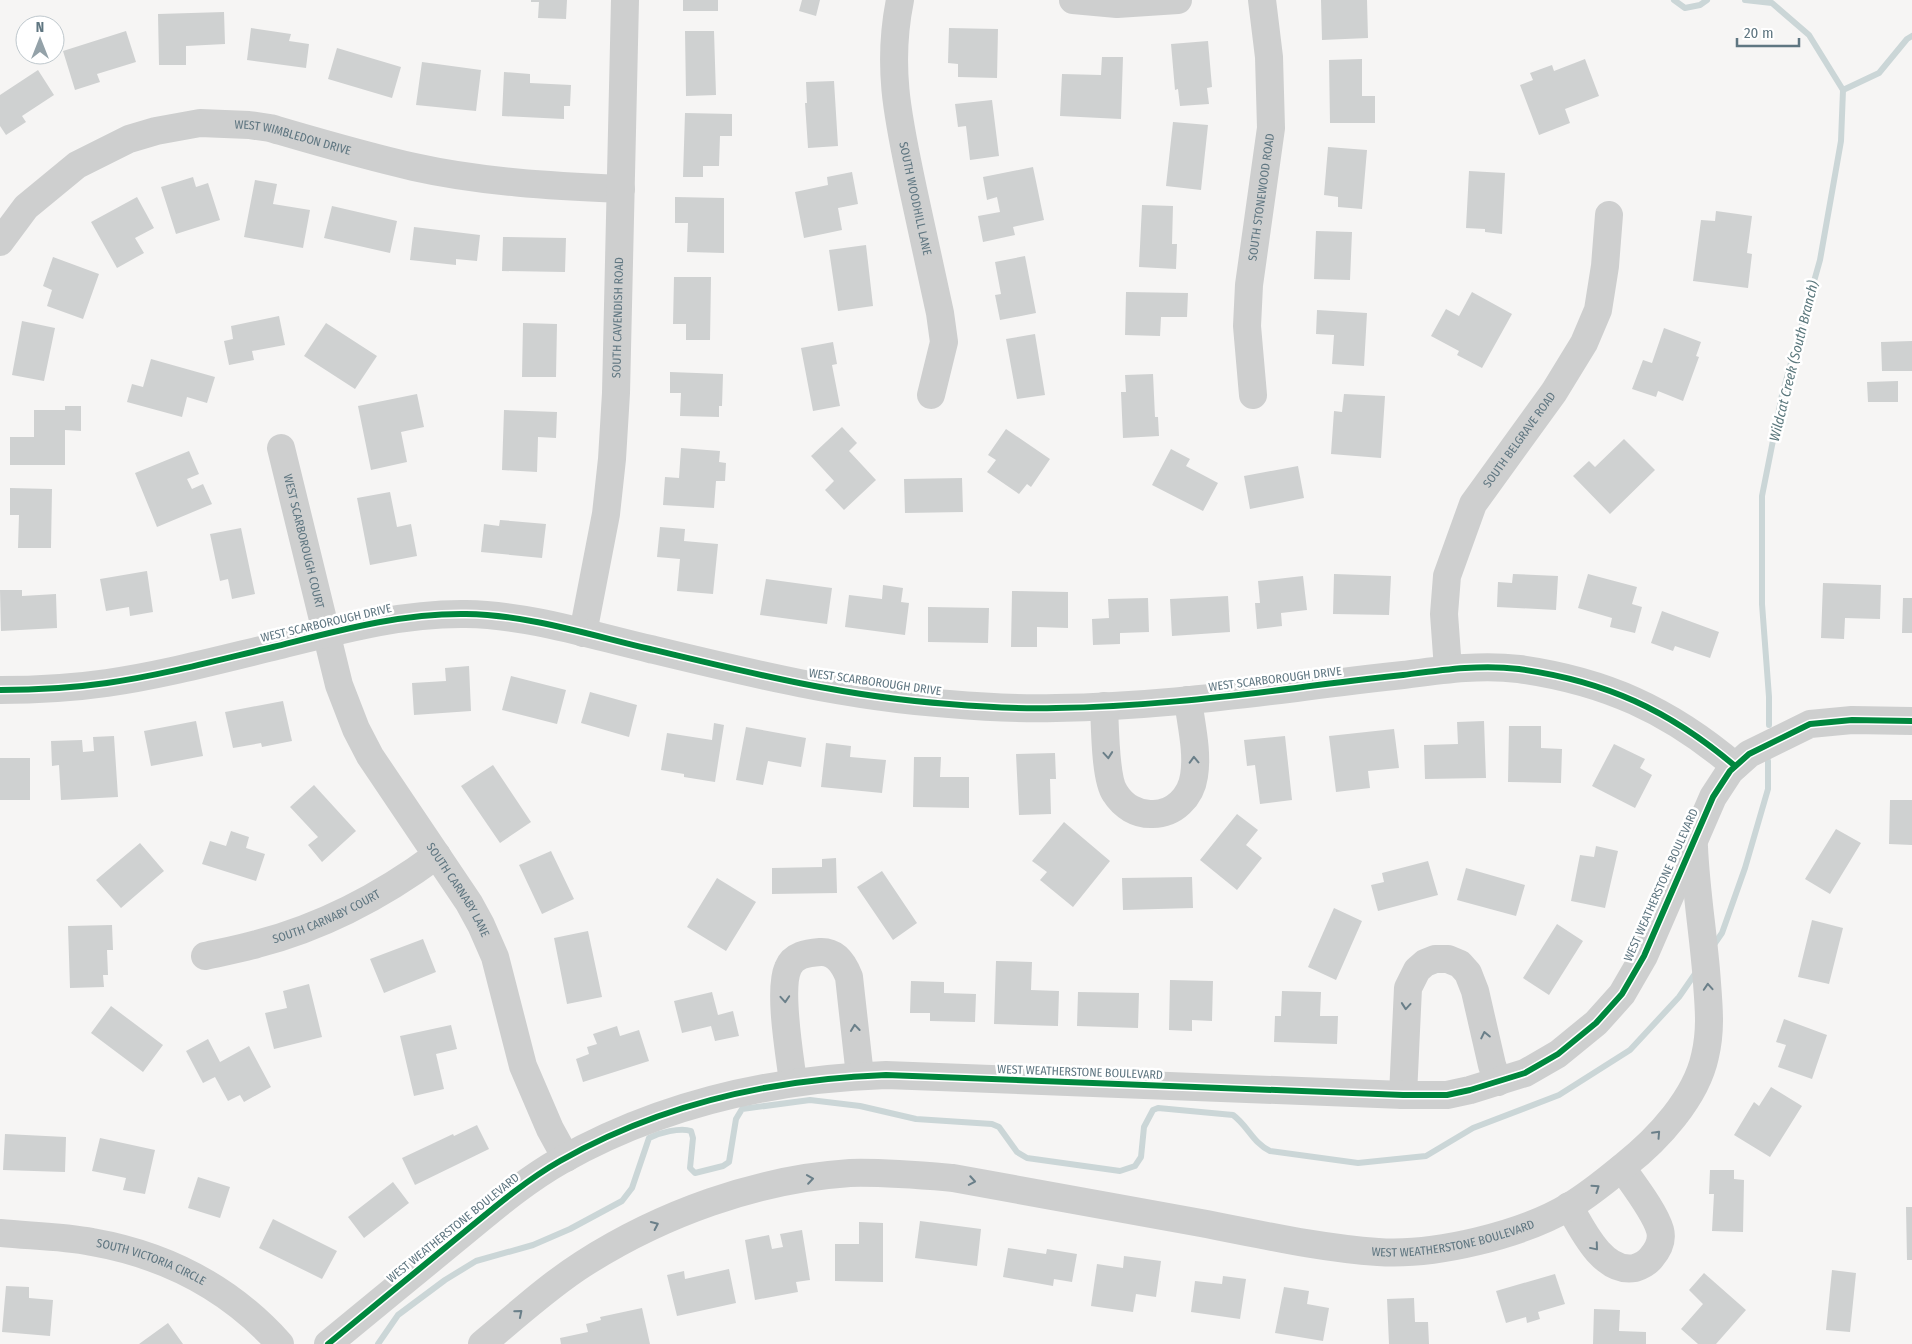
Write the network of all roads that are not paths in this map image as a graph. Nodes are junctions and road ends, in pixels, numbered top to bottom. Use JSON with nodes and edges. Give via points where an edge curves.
{"nodes":[{"id":1,"x":625,"y":0,"type":"edge"},
{"id":2,"x":900,"y":0,"type":"edge"},
{"id":3,"x":1073,"y":0,"type":"edge"},
{"id":4,"x":1178,"y":0,"type":"edge"},
{"id":5,"x":1262,"y":0,"type":"edge"},
{"id":6,"x":621,"y":189,"type":"junction"},
{"id":7,"x":1609,"y":215,"type":"dead end"},
{"id":8,"x":0,"y":242,"type":"edge"},
{"id":9,"x":931,"y":395,"type":"dead end"},
{"id":10,"x":1253,"y":395,"type":"dead end"},
{"id":11,"x":281,"y":448,"type":"dead end"},
{"id":12,"x":583,"y":633,"type":"junction"},
{"id":13,"x":326,"y":634,"type":"junction"},
{"id":14,"x":1448,"y":669,"type":"junction"},
{"id":15,"x":0,"y":690,"type":"edge"},
{"id":16,"x":1188,"y":700,"type":"junction"},
{"id":17,"x":1104,"y":706,"type":"junction"},
{"id":18,"x":1912,"y":721,"type":"edge"},
{"id":19,"x":1735,"y":766,"type":"junction"},
{"id":20,"x":1694,"y":843,"type":"junction"},
{"id":21,"x":437,"y":855,"type":"junction"},
{"id":22,"x":205,"y":956,"type":"dead end"},
{"id":23,"x":860,"y":1076,"type":"junction"},
{"id":24,"x":793,"y":1082,"type":"junction"},
{"id":25,"x":1498,"y":1082,"type":"junction"},
{"id":26,"x":1403,"y":1095,"type":"junction"},
{"id":27,"x":566,"y":1158,"type":"junction"},
{"id":28,"x":1622,"y":1168,"type":"junction"},
{"id":29,"x":1569,"y":1206,"type":"junction"},
{"id":30,"x":0,"y":1233,"type":"edge"},
{"id":31,"x":280,"y":1344,"type":"edge"},
{"id":32,"x":328,"y":1344,"type":"edge"},
{"id":33,"x":482,"y":1344,"type":"edge"}],
"edges":[{"from":1,"to":6,"type":"street","name":"SOUTH CAVENDISH ROAD"},
{"from":2,"to":9,"type":"street","name":"SOUTH WOODHILL LANE","via":[[895,22],[893,81],[944,342]]},
{"from":3,"to":4,"type":"street","via":[[1117,4]]},
{"from":5,"to":10,"type":"street","name":"SOUTH STONEWOOD ROAD","via":[[1269,57],[1271,128],[1249,285],[1247,326]]},
{"from":6,"to":8,"type":"street","name":"WEST WIMBLEDON DRIVE","via":[[546,186],[460,175],[414,167],[270,128],[200,123],[129,139],[77,164],[26,207]]},
{"from":6,"to":12,"type":"street","name":"SOUTH CAVENDISH ROAD","via":[[612,459],[606,514]]},
{"from":7,"to":14,"type":"street","name":"SOUTH BELGRAVE ROAD","via":[[1598,310],[1584,343],[1554,392],[1473,504],[1447,576],[1444,614]]},
{"from":11,"to":13,"type":"street","name":"WEST SCARBOROUGH COURT"},
{"from":12,"to":13,"type":"street","name":"WEST SCARBOROUGH DRIVE","via":[[513,618],[467,614],[378,621]]},
{"from":12,"to":17,"type":"street","name":"WEST SCARBOROUGH DRIVE","via":[[746,672],[862,694],[956,704],[1052,709]]},
{"from":13,"to":15,"type":"street","name":"WEST SCARBOROUGH DRIVE","via":[[183,669],[108,683]]},
{"from":13,"to":21,"type":"street","name":"SOUTH CARNABY LANE","via":[[339,685],[370,756]]},
{"from":14,"to":16,"type":"street","name":"WEST SCARBOROUGH DRIVE"},
{"from":14,"to":19,"type":"street","name":"WEST SCARBOROUGH DRIVE","via":[[1513,669],[1596,686],[1661,713],[1709,744]]},
{"from":16,"to":17,"type":"street","name":"WEST SCARBOROUGH DRIVE"},
{"from":17,"to":16,"type":"street","one_way":true,"via":[[1114,792],[1136,812],[1155,814],[1180,804],[1194,777]]},
{"from":18,"to":19,"type":"street","name":"WEST WEATHERSTONE BOULEVARD","via":[[1852,720],[1810,724],[1755,750]]},
{"from":19,"to":20,"type":"street","name":"WEST WEATHERSTONE BOULEVARD","via":[[1713,797]]},
{"from":20,"to":25,"type":"street","name":"WEST WEATHERSTONE BOULEVARD","via":[[1644,956],[1622,994],[1596,1023],[1558,1054],[1525,1073]]},
{"from":28,"to":20,"type":"street","name":"WEST WEATHERSTONE BOULEVARD","one_way":true,"via":[[1680,1109],[1705,1059],[1710,1027]]},
{"from":21,"to":22,"type":"street","name":"SOUTH CARNABY COURT","via":[[410,876],[335,917],[258,944]]},
{"from":21,"to":27,"type":"street","name":"SOUTH CARNABY LANE","via":[[469,903],[495,957],[523,1066]]},
{"from":23,"to":24,"type":"street","name":"WEST WEATHERSTONE BOULEVARD"},
{"from":23,"to":24,"type":"street","one_way":true,"via":[[847,971],[844,964],[832,955],[808,953],[788,967],[784,983]]},
{"from":23,"to":26,"type":"street","name":"WEST WEATHERSTONE BOULEVARD"},
{"from":24,"to":27,"type":"street","name":"WEST WEATHERSTONE BOULEVARD","via":[[692,1104],[621,1131]]},
{"from":25,"to":26,"type":"street","name":"WEST WEATHERSTONE BOULEVARD","via":[[1447,1095]]},
{"from":25,"to":26,"type":"street","one_way":true,"via":[[1468,972],[1448,958],[1435,959],[1416,970],[1408,988]]},
{"from":27,"to":32,"type":"street","name":"WEST WEATHERSTONE BOULEVARD","via":[[506,1198]]},
{"from":29,"to":28,"type":"street","name":"WEST WEATHERSTONE BOULEVARD","one_way":true},
{"from":29,"to":28,"type":"street","one_way":true,"via":[[1588,1240],[1618,1268],[1640,1267],[1649,1261],[1658,1249],[1660,1230]]},
{"from":33,"to":29,"type":"street","name":"WEST WEATHERSTONE BOULEVARD","one_way":true,"via":[[582,1264],[625,1239],[679,1214],[777,1183],[849,1174],[898,1173],[952,1178],[1379,1252],[1415,1251],[1469,1243],[1510,1232]]},
{"from":30,"to":31,"type":"street","name":"SOUTH VICTORIA CIRCLE","via":[[90,1241],[174,1265],[222,1292]]}]}
